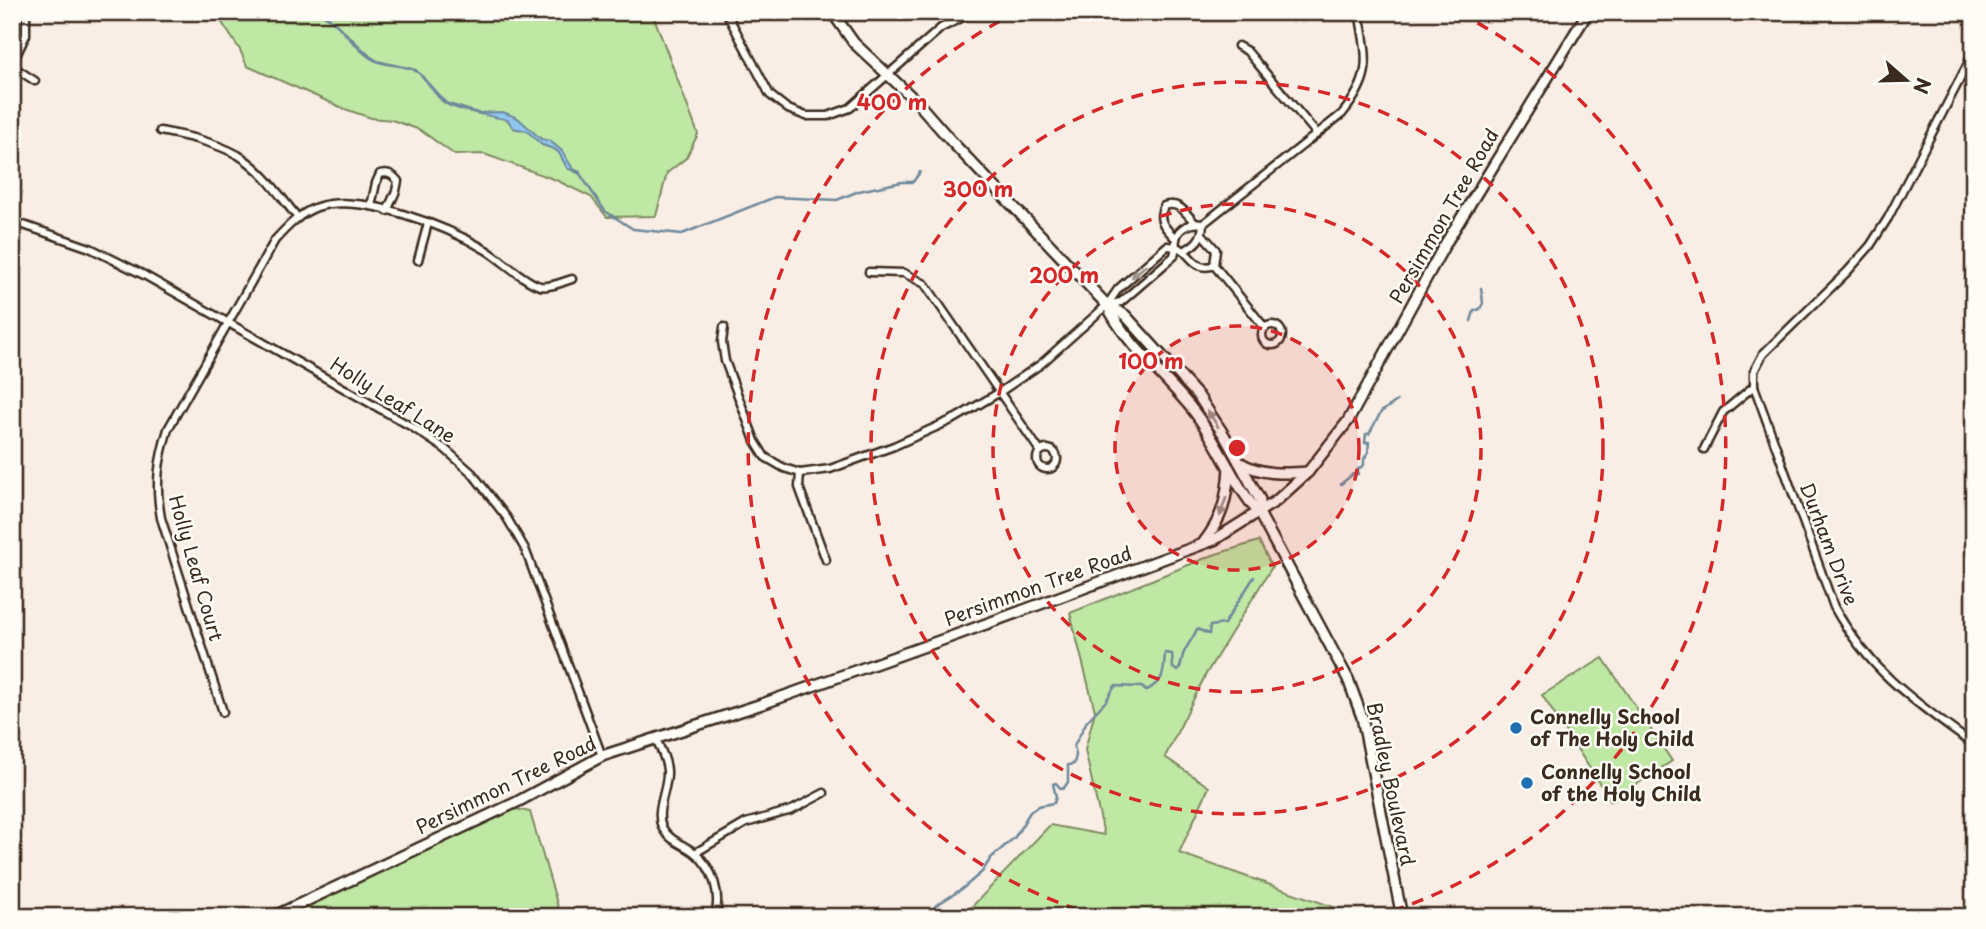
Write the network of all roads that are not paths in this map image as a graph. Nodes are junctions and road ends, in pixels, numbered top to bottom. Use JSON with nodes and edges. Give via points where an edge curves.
{"nodes":[{"id":1,"x":26,"y":12,"type":"edge"},
{"id":2,"x":832,"y":12,"type":"edge"},
{"id":3,"x":982,"y":12,"type":"edge"},
{"id":4,"x":1359,"y":12,"type":"edge"},
{"id":5,"x":1588,"y":12,"type":"edge"},
{"id":6,"x":727,"y":14,"type":"dead end"},
{"id":7,"x":1238,"y":46,"type":"dead end"},
{"id":8,"x":1974,"y":52,"type":"edge"},
{"id":9,"x":12,"y":65,"type":"edge"},
{"id":10,"x":889,"y":75,"type":"junction"},
{"id":11,"x":34,"y":81,"type":"dead end"},
{"id":12,"x":160,"y":131,"type":"dead end"},
{"id":13,"x":1317,"y":134,"type":"junction"},
{"id":14,"x":371,"y":206,"type":"junction"},
{"id":15,"x":387,"y":211,"type":"junction"},
{"id":16,"x":298,"y":218,"type":"junction"},
{"id":17,"x":12,"y":221,"type":"edge"},
{"id":18,"x":428,"y":223,"type":"junction"},
{"id":19,"x":1195,"y":223,"type":"junction"},
{"id":20,"x":1203,"y":225,"type":"junction"},
{"id":21,"x":1202,"y":234,"type":"junction"},
{"id":22,"x":1179,"y":246,"type":"junction"},
{"id":23,"x":418,"y":260,"type":"dead end"},
{"id":24,"x":1214,"y":265,"type":"junction"},
{"id":25,"x":869,"y":272,"type":"dead end"},
{"id":26,"x":572,"y":279,"type":"dead end"},
{"id":27,"x":1107,"y":305,"type":"junction"},
{"id":28,"x":229,"y":322,"type":"junction"},
{"id":29,"x":724,"y":327,"type":"dead end"},
{"id":30,"x":1265,"y":328,"type":"dead end"},
{"id":31,"x":1754,"y":386,"type":"junction"},
{"id":32,"x":1000,"y":393,"type":"junction"},
{"id":33,"x":1704,"y":449,"type":"dead end"},
{"id":34,"x":1040,"y":451,"type":"dead end"},
{"id":35,"x":1239,"y":462,"type":"junction"},
{"id":36,"x":1229,"y":466,"type":"junction"},
{"id":37,"x":1308,"y":472,"type":"junction"},
{"id":38,"x":800,"y":473,"type":"junction"},
{"id":39,"x":1259,"y":513,"type":"junction"},
{"id":40,"x":1203,"y":544,"type":"junction"},
{"id":41,"x":826,"y":560,"type":"dead end"},
{"id":42,"x":223,"y":712,"type":"dead end"},
{"id":43,"x":656,"y":737,"type":"junction"},
{"id":44,"x":1974,"y":746,"type":"edge"},
{"id":45,"x":602,"y":757,"type":"junction"},
{"id":46,"x":824,"y":793,"type":"dead end"},
{"id":47,"x":695,"y":853,"type":"junction"},
{"id":48,"x":272,"y":917,"type":"edge"},
{"id":49,"x":715,"y":917,"type":"edge"},
{"id":50,"x":1402,"y":917,"type":"edge"}],
"edges":[{"from":1,"to":9,"type":"street","via":[[26,36]]},
{"from":2,"to":10,"type":"main road","via":[[854,43]]},
{"from":3,"to":10,"type":"street","via":[[941,28]]},
{"from":4,"to":13,"type":"street","via":[[1368,61],[1364,79],[1342,114]]},
{"from":5,"to":37,"type":"main road","name":"Persimmon Tree Road","via":[[1444,246],[1348,421]]},
{"from":6,"to":10,"type":"street","via":[[770,95],[806,116],[828,116],[850,108]]},
{"from":7,"to":13,"type":"street"},
{"from":8,"to":31,"type":"street","via":[[1870,246],[1763,354],[1754,371]]},
{"from":9,"to":11,"type":"street"},
{"from":10,"to":27,"type":"main road"},
{"from":12,"to":16,"type":"street","via":[[199,139],[239,156],[268,181]]},
{"from":13,"to":20,"type":"street"},
{"from":14,"to":15,"type":"street"},
{"from":14,"to":15,"type":"street","via":[[376,183],[386,172],[398,181]]},
{"from":14,"to":16,"type":"street","via":[[327,204]]},
{"from":15,"to":18,"type":"street"},
{"from":16,"to":28,"type":"street","name":"Holly Leaf Court","via":[[275,240]]},
{"from":17,"to":28,"type":"street","name":"Holly Leaf Lane","via":[[90,247]]},
{"from":18,"to":23,"type":"street"},
{"from":18,"to":26,"type":"street","via":[[470,240],[528,281],[546,286]]},
{"from":19,"to":20,"type":"street"},
{"from":19,"to":22,"type":"street","via":[[1182,229]]},
{"from":19,"to":22,"type":"street","via":[[1179,206],[1164,206],[1161,221]]},
{"from":20,"to":21,"type":"street"},
{"from":21,"to":22,"type":"street","via":[[1196,244]]},
{"from":21,"to":24,"type":"street","via":[[1216,250]]},
{"from":22,"to":24,"type":"street","via":[[1199,267]]},
{"from":22,"to":27,"type":"street","via":[[1174,256],[1121,302]]},
{"from":22,"to":27,"type":"street","one_way":true,"via":[[1167,246],[1118,289]]},
{"from":24,"to":30,"type":"street"},
{"from":25,"to":32,"type":"street","via":[[904,273],[925,285]]},
{"from":27,"to":32,"type":"street","via":[[1041,364]]},
{"from":35,"to":27,"type":"main road","one_way":true,"via":[[1199,397],[1125,315]]},
{"from":27,"to":36,"type":"main road","via":[[1116,324],[1192,409]]},
{"from":28,"to":42,"type":"street","name":"Holly Leaf Court","via":[[167,429],[156,494]]},
{"from":28,"to":45,"type":"street","name":"Holly Leaf Lane","via":[[412,427],[472,473],[508,518],[525,549]]},
{"from":29,"to":38,"type":"street","via":[[725,361],[755,442],[772,462]]},
{"from":31,"to":33,"type":"street","via":[[1723,412]]},
{"from":31,"to":44,"type":"street","name":"Durham Drive","via":[[1834,607],[1847,631],[1904,694]]},
{"from":32,"to":34,"type":"street"},
{"from":32,"to":38,"type":"street","via":[[894,446]]},
{"from":35,"to":37,"type":"main road","via":[[1279,475]]},
{"from":35,"to":39,"type":"main road","via":[[1260,500]]},
{"from":36,"to":39,"type":"main road"},
{"from":36,"to":40,"type":"main road","one_way":true,"via":[[1227,497]]},
{"from":37,"to":39,"type":"main road","name":"Persimmon Tree Road"},
{"from":38,"to":41,"type":"street","via":[[799,487]]},
{"from":39,"to":40,"type":"main road","name":"Persimmon Tree Road"},
{"from":39,"to":50,"type":"main road","name":"Bradley Boulevard","via":[[1348,680],[1362,716]]},
{"from":40,"to":43,"type":"main road","name":"Persimmon Tree Road","via":[[762,704]]},
{"from":43,"to":45,"type":"main road","name":"Persimmon Tree Road"},
{"from":43,"to":47,"type":"street","via":[[668,770],[662,827]]},
{"from":45,"to":48,"type":"main road","name":"Persimmon Tree Road"},
{"from":46,"to":47,"type":"street","via":[[792,810],[746,823]]},
{"from":47,"to":49,"type":"street","via":[[716,884]]}]}
